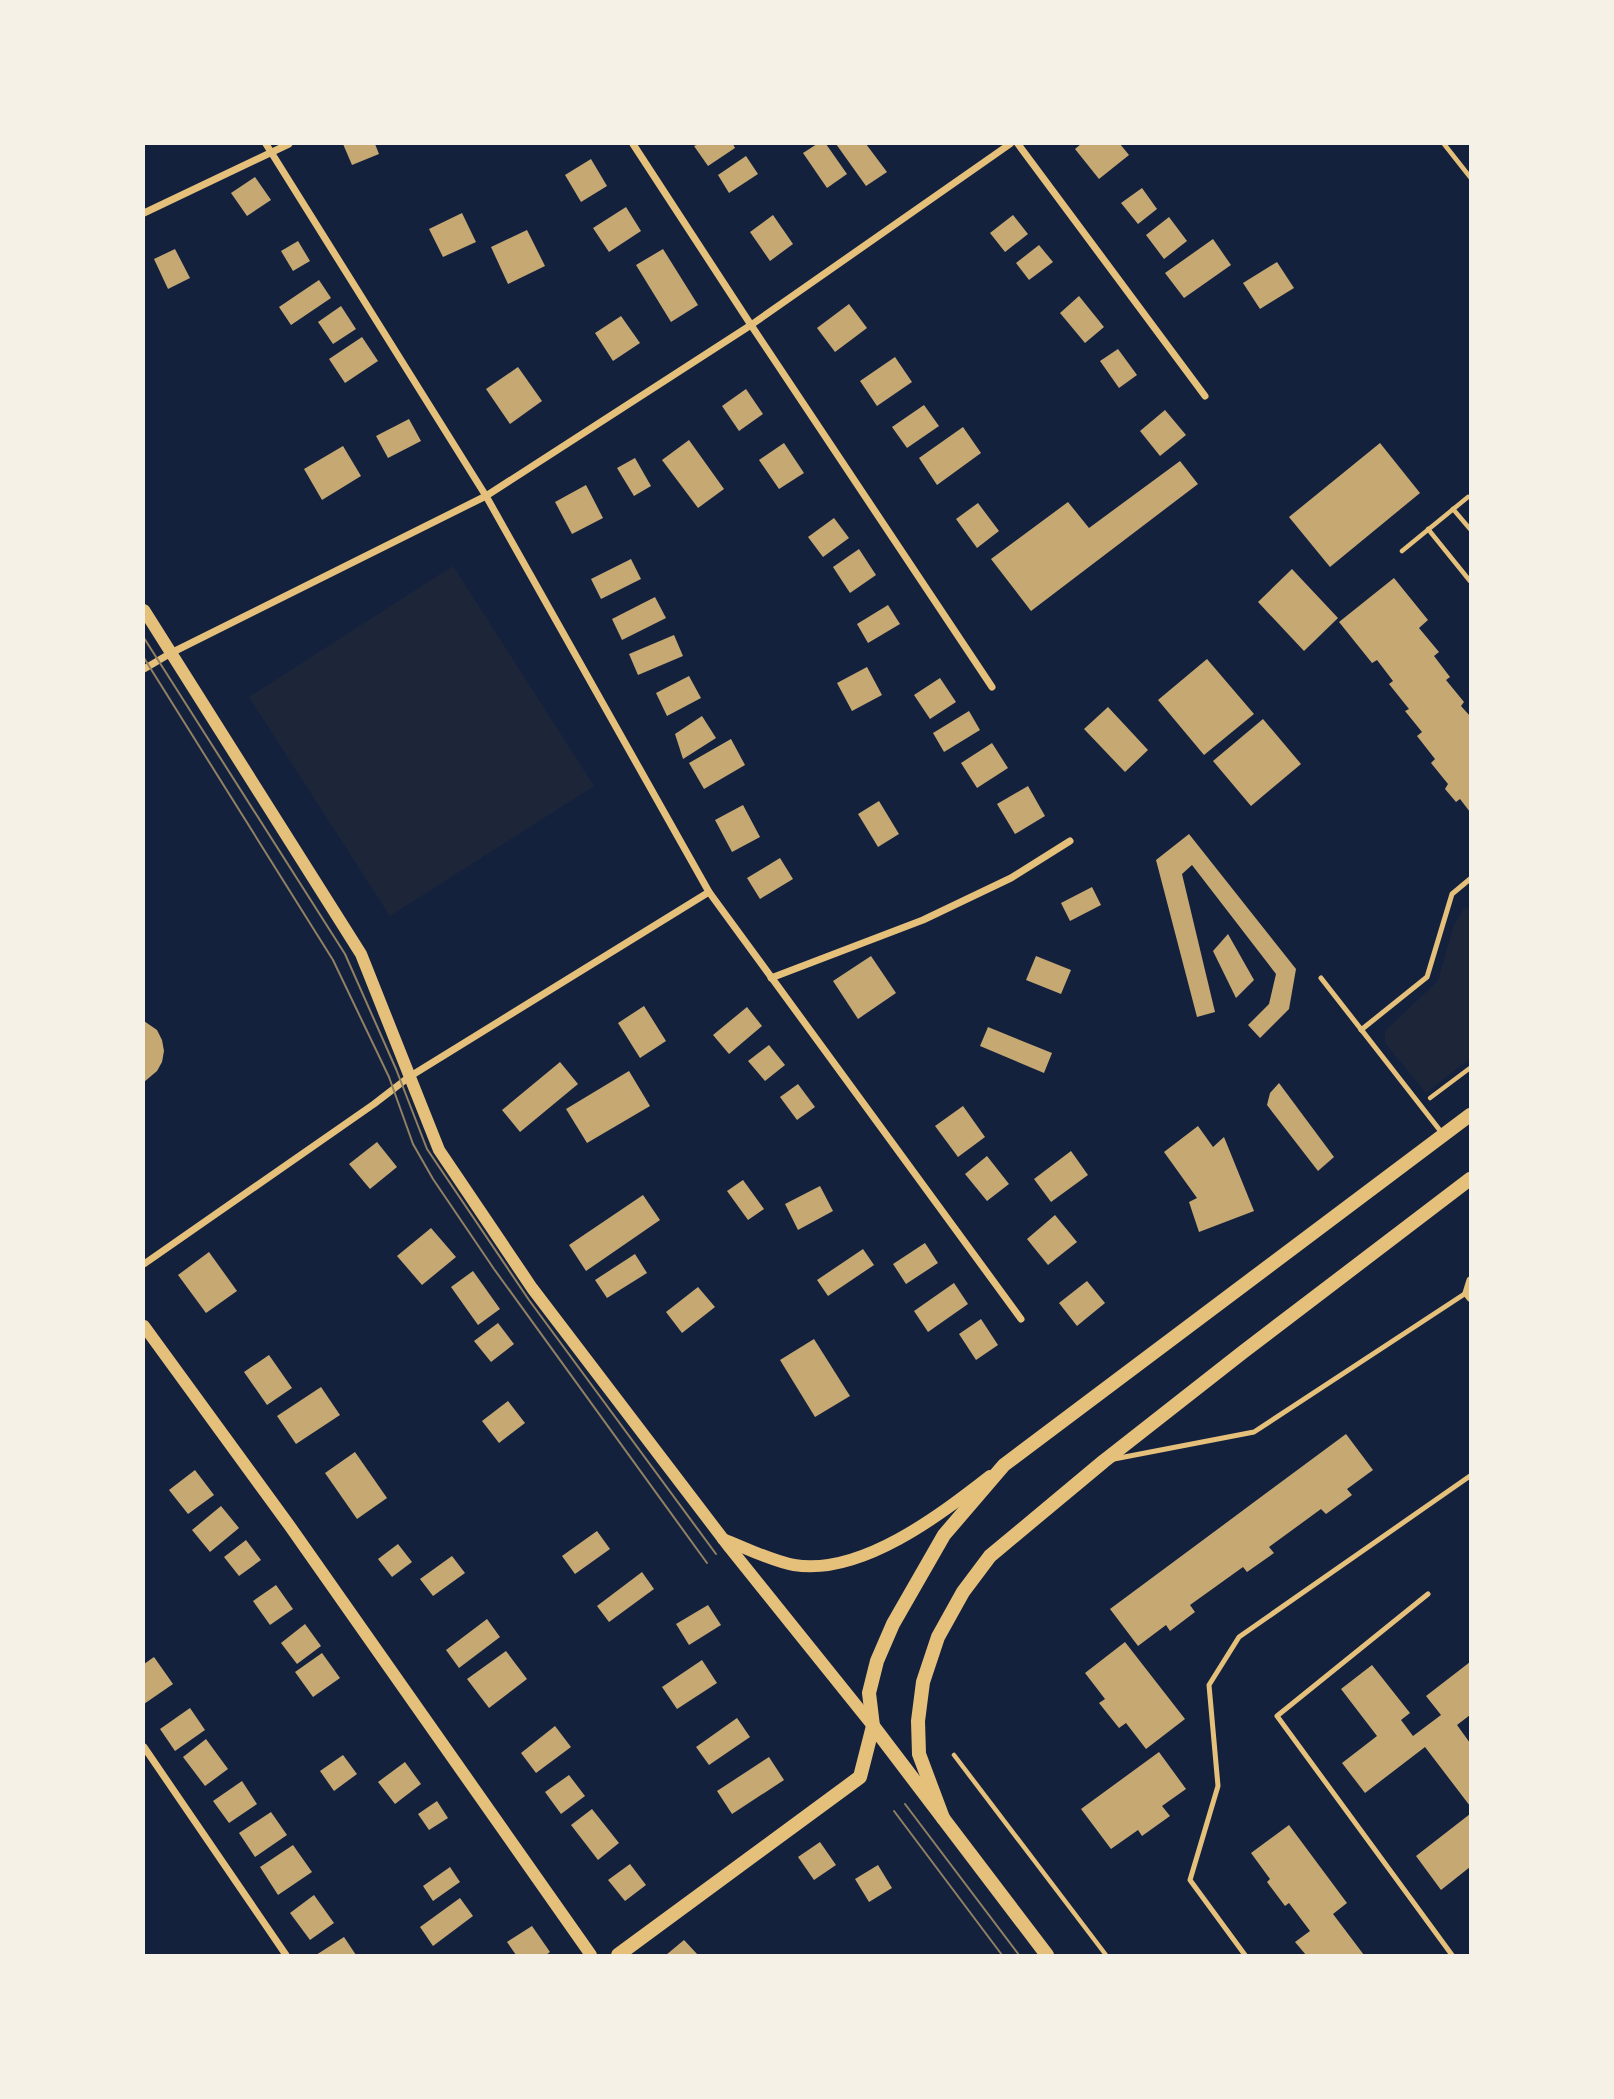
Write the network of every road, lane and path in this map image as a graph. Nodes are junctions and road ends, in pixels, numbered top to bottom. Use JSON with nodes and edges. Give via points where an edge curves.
{"nodes":[{"id":1,"x":265,"y":144,"type":"edge"},
{"id":2,"x":289,"y":144,"type":"edge"},
{"id":3,"x":633,"y":144,"type":"edge"},
{"id":4,"x":1010,"y":144,"type":"edge"},
{"id":5,"x":1018,"y":144,"type":"edge"},
{"id":6,"x":1444,"y":144,"type":"edge"},
{"id":7,"x":271,"y":152,"type":"junction"},
{"id":8,"x":1471,"y":177,"type":"edge"},
{"id":9,"x":144,"y":213,"type":"edge"},
{"id":10,"x":751,"y":325,"type":"junction"},
{"id":11,"x":1205,"y":396,"type":"dead end"},
{"id":12,"x":486,"y":496,"type":"junction"},
{"id":13,"x":1468,"y":497,"type":"dead end"},
{"id":14,"x":1453,"y":509,"type":"junction"},
{"id":15,"x":1428,"y":529,"type":"junction"},
{"id":16,"x":1471,"y":529,"type":"edge"},
{"id":17,"x":1402,"y":551,"type":"dead end"},
{"id":18,"x":1471,"y":580,"type":"edge"},
{"id":19,"x":144,"y":610,"type":"edge"},
{"id":20,"x":171,"y":653,"type":"junction"},
{"id":21,"x":144,"y":669,"type":"edge"},
{"id":22,"x":992,"y":687,"type":"dead end"},
{"id":23,"x":1070,"y":841,"type":"dead end"},
{"id":24,"x":1471,"y":879,"type":"edge"},
{"id":25,"x":709,"y":892,"type":"junction"},
{"id":26,"x":771,"y":978,"type":"junction"},
{"id":27,"x":1321,"y":978,"type":"dead end"},
{"id":28,"x":1362,"y":1030,"type":"junction"},
{"id":29,"x":1471,"y":1068,"type":"edge"},
{"id":30,"x":409,"y":1077,"type":"junction"},
{"id":31,"x":1421,"y":1105,"type":"junction"},
{"id":32,"x":1471,"y":1115,"type":"edge"},
{"id":33,"x":1443,"y":1136,"type":"junction"},
{"id":34,"x":1471,"y":1179,"type":"edge"},
{"id":35,"x":144,"y":1264,"type":"edge"},
{"id":36,"x":1471,"y":1280,"type":"edge"},
{"id":37,"x":1468,"y":1296,"type":"edge"},
{"id":38,"x":1021,"y":1320,"type":"dead end"},
{"id":39,"x":144,"y":1326,"type":"edge"},
{"id":40,"x":1104,"y":1461,"type":"junction"},
{"id":41,"x":1004,"y":1465,"type":"junction"},
{"id":42,"x":1471,"y":1476,"type":"edge"},
{"id":43,"x":722,"y":1538,"type":"junction"},
{"id":44,"x":1429,"y":1594,"type":"dead end"},
{"id":45,"x":873,"y":1726,"type":"junction"},
{"id":46,"x":144,"y":1747,"type":"edge"},
{"id":47,"x":954,"y":1755,"type":"dead end"},
{"id":48,"x":943,"y":1818,"type":"junction"},
{"id":49,"x":286,"y":1955,"type":"edge"},
{"id":50,"x":591,"y":1955,"type":"edge"},
{"id":51,"x":618,"y":1955,"type":"edge"},
{"id":52,"x":1047,"y":1955,"type":"edge"},
{"id":53,"x":1106,"y":1955,"type":"edge"},
{"id":54,"x":1245,"y":1955,"type":"edge"},
{"id":55,"x":1452,"y":1955,"type":"edge"}],
"edges":[{"from":1,"to":7,"type":"street"},
{"from":2,"to":7,"type":"street"},
{"from":3,"to":10,"type":"street"},
{"from":4,"to":10,"type":"street"},
{"from":5,"to":11,"type":"street"},
{"from":6,"to":8,"type":"path"},
{"from":7,"to":9,"type":"street"},
{"from":7,"to":12,"type":"street"},
{"from":10,"to":12,"type":"street"},
{"from":10,"to":22,"type":"street"},
{"from":12,"to":20,"type":"street"},
{"from":12,"to":25,"type":"street"},
{"from":13,"to":14,"type":"path"},
{"from":14,"to":15,"type":"path"},
{"from":14,"to":16,"type":"path"},
{"from":15,"to":17,"type":"path"},
{"from":15,"to":18,"type":"path"},
{"from":19,"to":20,"type":"street"},
{"from":20,"to":21,"type":"street"},
{"from":20,"to":30,"type":"street","via":[[361,954]]},
{"from":23,"to":26,"type":"street","via":[[1011,878],[923,920]]},
{"from":24,"to":28,"type":"lane","via":[[1452,894],[1427,977]]},
{"from":25,"to":26,"type":"street"},
{"from":25,"to":30,"type":"street"},
{"from":26,"to":38,"type":"street"},
{"from":27,"to":28,"type":"lane"},
{"from":28,"to":31,"type":"lane"},
{"from":29,"to":31,"type":"path"},
{"from":30,"to":35,"type":"street"},
{"from":30,"to":43,"type":"street","via":[[439,1150],[532,1288]]},
{"from":31,"to":33,"type":"lane"},
{"from":32,"to":33,"type":"main road"},
{"from":33,"to":41,"type":"main road"},
{"from":34,"to":40,"type":"main road"},
{"from":36,"to":37,"type":"street"},
{"from":37,"to":40,"type":"lane","via":[[1254,1432]]},
{"from":39,"to":50,"type":"street"},
{"from":40,"to":48,"type":"main road","via":[[989,1556],[938,1637],[923,1682],[918,1721],[919,1754]]},
{"from":41,"to":43,"type":"street","via":[[913,1531],[872,1552],[833,1564],[794,1565]]},
{"from":41,"to":45,"type":"main road","via":[[944,1535],[893,1624],[869,1693]]},
{"from":42,"to":54,"type":"lane","via":[[1239,1637],[1209,1685],[1218,1786],[1190,1880]]},
{"from":43,"to":45,"type":"street"},
{"from":44,"to":55,"type":"lane","via":[[1277,1716]]},
{"from":45,"to":48,"type":"main road"},
{"from":45,"to":51,"type":"main road","via":[[860,1777]]},
{"from":46,"to":49,"type":"street"},
{"from":47,"to":53,"type":"path"},
{"from":48,"to":52,"type":"main road"}]}
